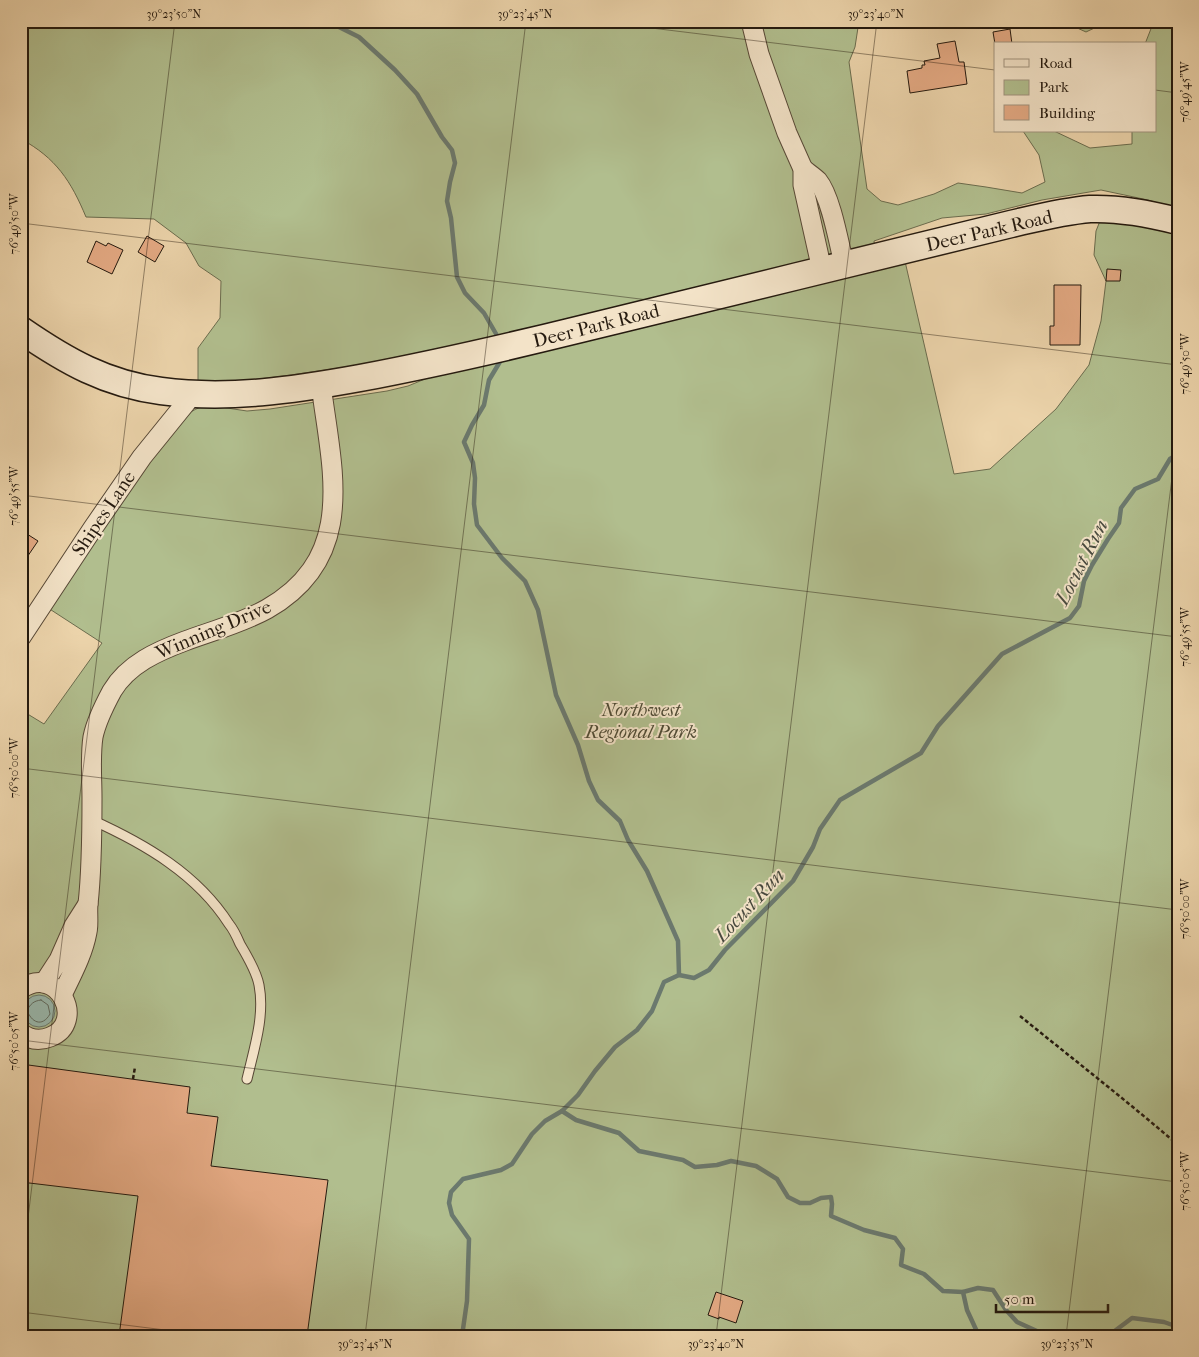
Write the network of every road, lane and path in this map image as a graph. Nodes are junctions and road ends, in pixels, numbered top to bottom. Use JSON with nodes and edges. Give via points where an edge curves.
{"nodes":[{"id":1,"x":751,"y":21,"type":"edge"},
{"id":2,"x":1178,"y":221,"type":"edge"},
{"id":3,"x":833,"y":267,"type":"junction"},
{"id":4,"x":21,"y":330,"type":"edge"},
{"id":5,"x":321,"y":385,"type":"junction"},
{"id":6,"x":193,"y":394,"type":"junction"},
{"id":7,"x":21,"y":637,"type":"edge"},
{"id":8,"x":92,"y":820,"type":"junction"},
{"id":9,"x":88,"y":904,"type":"junction"},
{"id":10,"x":44,"y":983,"type":"junction"},
{"id":11,"x":21,"y":989,"type":"edge"},
{"id":12,"x":62,"y":995,"type":"junction"},
{"id":13,"x":1020,"y":1016,"type":"dead end"},
{"id":14,"x":21,"y":1033,"type":"edge"},
{"id":15,"x":135,"y":1067,"type":"dead end"},
{"id":16,"x":133,"y":1079,"type":"dead end"},
{"id":17,"x":248,"y":1079,"type":"dead end"},
{"id":18,"x":1178,"y":1145,"type":"edge"}],
"edges":[{"from":1,"to":3,"type":"street","via":[[759,54],[802,169],[817,180],[827,198]]},
{"from":2,"to":3,"type":"street","name":"Deer Park Road","via":[[1123,210],[1077,211]]},
{"from":3,"to":5,"type":"street","name":"Deer Park Road","via":[[517,345]]},
{"from":4,"to":6,"type":"street","name":"Deer Park Road","via":[[73,363],[108,379],[144,388]]},
{"from":5,"to":6,"type":"street","name":"Deer Park Road","via":[[274,392]]},
{"from":5,"to":8,"type":"street","name":"Winning Drive","via":[[334,498],[323,550],[304,580],[279,602],[251,616],[170,646],[126,674],[112,691],[94,736]]},
{"from":6,"to":7,"type":"street","name":"Shipes Lane","via":[[142,457]]},
{"from":8,"to":9,"type":"street","name":"Winning Drive"},
{"from":8,"to":17,"type":"lane","via":[[154,852],[185,874],[210,898],[229,923],[259,984],[260,1012]]},
{"from":9,"to":10,"type":"street","name":"Winning Drive"},
{"from":9,"to":12,"type":"street","name":"Winning Drive","via":[[87,930],[81,952]]},
{"from":10,"to":11,"type":"street"},
{"from":10,"to":12,"type":"street"},
{"from":12,"to":14,"type":"street","via":[[67,1012],[61,1030],[54,1036],[36,1040]]},
{"from":13,"to":18,"type":"path"},
{"from":15,"to":16,"type":"path"}]}
